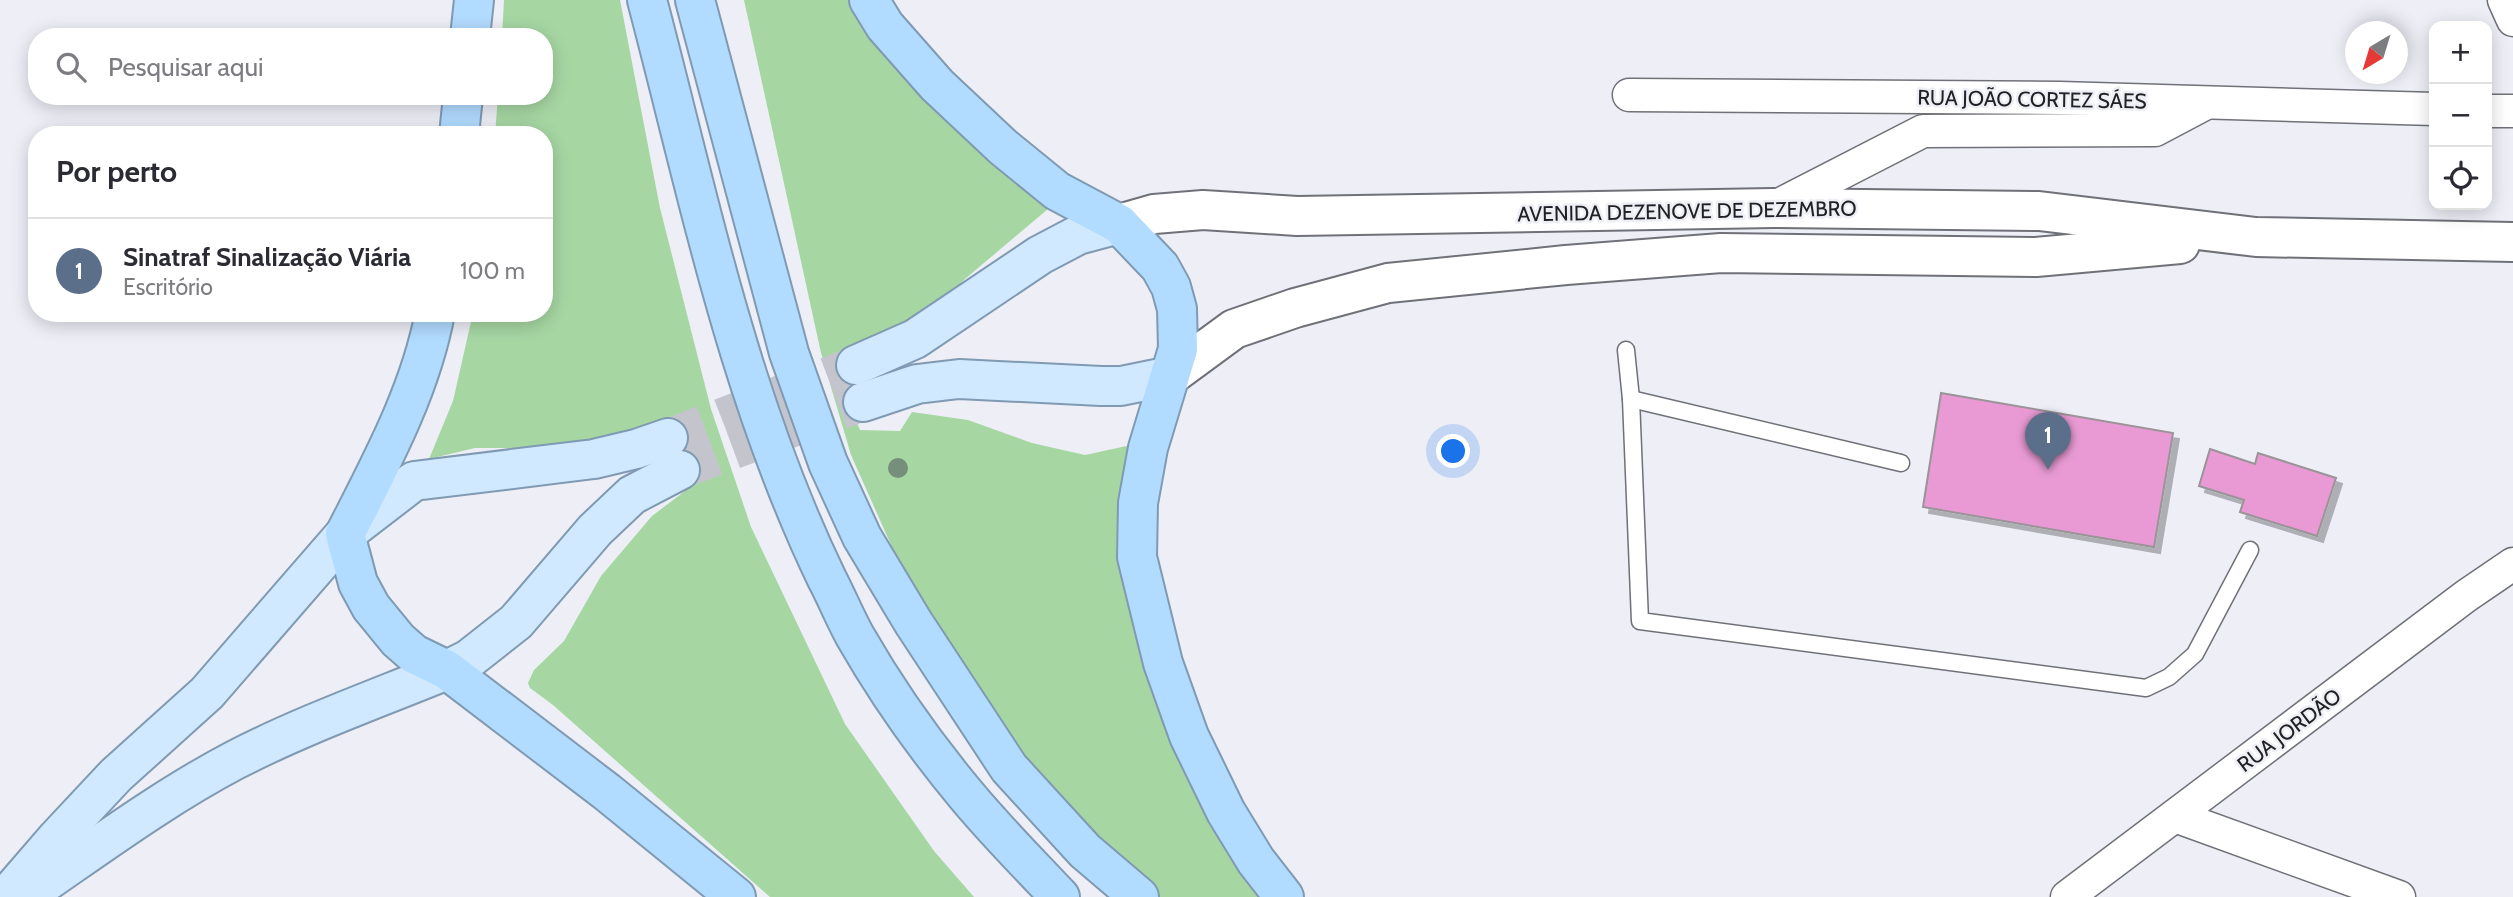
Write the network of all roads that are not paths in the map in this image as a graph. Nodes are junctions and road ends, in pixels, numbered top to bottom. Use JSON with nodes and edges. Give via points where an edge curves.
{"nodes":[{"id":1,"x":474,"y":0,"type":"edge"},
{"id":2,"x":647,"y":0,"type":"edge"},
{"id":3,"x":695,"y":0,"type":"edge"},
{"id":4,"x":869,"y":0,"type":"edge"},
{"id":5,"x":2504,"y":0,"type":"edge"},
{"id":6,"x":2513,"y":20,"type":"edge"},
{"id":7,"x":471,"y":28,"type":"edge"},
{"id":8,"x":1629,"y":95,"type":"dead end"},
{"id":9,"x":2207,"y":102,"type":"junction"},
{"id":10,"x":462,"y":105,"type":"edge"},
{"id":11,"x":2429,"y":109,"type":"edge"},
{"id":12,"x":2492,"y":111,"type":"edge"},
{"id":13,"x":2513,"y":111,"type":"edge"},
{"id":14,"x":460,"y":126,"type":"edge"},
{"id":15,"x":1773,"y":208,"type":"junction"},
{"id":16,"x":1119,"y":224,"type":"junction"},
{"id":17,"x":2256,"y":237,"type":"junction"},
{"id":18,"x":2513,"y":242,"type":"edge"},
{"id":19,"x":434,"y":322,"type":"edge"},
{"id":20,"x":1626,"y":350,"type":"dead end"},
{"id":21,"x":1170,"y":376,"type":"junction"},
{"id":22,"x":1631,"y":399,"type":"junction"},
{"id":23,"x":1901,"y":463,"type":"dead end"},
{"id":24,"x":345,"y":534,"type":"junction"},
{"id":25,"x":2250,"y":550,"type":"dead end"},
{"id":26,"x":2513,"y":564,"type":"edge"},
{"id":27,"x":447,"y":670,"type":"junction"},
{"id":28,"x":2175,"y":816,"type":"junction"},
{"id":29,"x":6,"y":897,"type":"edge"},
{"id":30,"x":24,"y":897,"type":"edge"},
{"id":31,"x":736,"y":897,"type":"edge"},
{"id":32,"x":1060,"y":897,"type":"edge"},
{"id":33,"x":1139,"y":897,"type":"edge"},
{"id":34,"x":1284,"y":897,"type":"edge"},
{"id":35,"x":2067,"y":897,"type":"edge"},
{"id":36,"x":2399,"y":897,"type":"edge"}],
"edges":[{"from":1,"to":7,"type":"highway"},
{"from":2,"to":32,"type":"highway","via":[[745,373],[804,530],[855,636],[906,716],[968,797]]},
{"from":3,"to":33,"type":"highway","via":[[789,353],[828,463],[862,537],[1009,768],[1086,851]]},
{"from":4,"to":16,"type":"highway","via":[[885,26],[937,85],[1003,147],[1057,191]]},
{"from":5,"to":6,"type":"street"},
{"from":8,"to":9,"type":"street","name":"RUA JOÃO CORTEZ SÁES"},
{"from":9,"to":11,"type":"street","name":"RUA JOÃO CORTEZ SÁES"},
{"from":9,"to":15,"type":"street","via":[[2155,130],[1923,131]]},
{"from":10,"to":14,"type":"highway"},
{"from":12,"to":13,"type":"street"},
{"from":15,"to":16,"type":"main road","name":"AVENIDA DEZENOVE DE DEZEMBRO","via":[[1297,216],[1203,210],[1154,214]]},
{"from":15,"to":17,"type":"main road","name":"AVENIDA DEZENOVE DE DEZEMBRO","via":[[2039,211]]},
{"from":16,"to":21,"type":"highway","via":[[1160,267],[1171,287],[1180,333]]},
{"from":16,"to":21,"type":"main road","via":[[1078,235],[1040,255],[915,339],[859,384],[958,379],[1121,386]]},
{"from":17,"to":18,"type":"main road","name":"AVENIDA DEZENOVE DE DEZEMBRO"},
{"from":17,"to":21,"type":"main road","name":"AVENIDA DEZENOVE DE DEZEMBRO","via":[[2036,257],[1721,253],[1388,283],[1234,329]]},
{"from":19,"to":24,"type":"highway","via":[[396,434]]},
{"from":20,"to":22,"type":"lane"},
{"from":21,"to":34,"type":"highway","via":[[1148,448],[1138,503],[1137,557],[1163,663],[1189,736],[1226,812]]},
{"from":22,"to":23,"type":"lane"},
{"from":22,"to":25,"type":"lane","via":[[1640,621],[2146,688],[2169,677],[2195,654]]},
{"from":24,"to":27,"type":"highway","via":[[358,583],[389,632],[414,654]]},
{"from":24,"to":27,"type":"main road","via":[[414,481],[636,449],[674,454],[595,530],[516,622],[469,659]]},
{"from":24,"to":29,"type":"main road","via":[[207,692],[116,775]]},
{"from":26,"to":28,"type":"street","name":"RUA JORDÃO"},
{"from":27,"to":30,"type":"main road","via":[[232,762],[156,807]]},
{"from":27,"to":31,"type":"highway"},
{"from":28,"to":35,"type":"street","name":"RUA JORDÃO"},
{"from":28,"to":36,"type":"street"}]}
